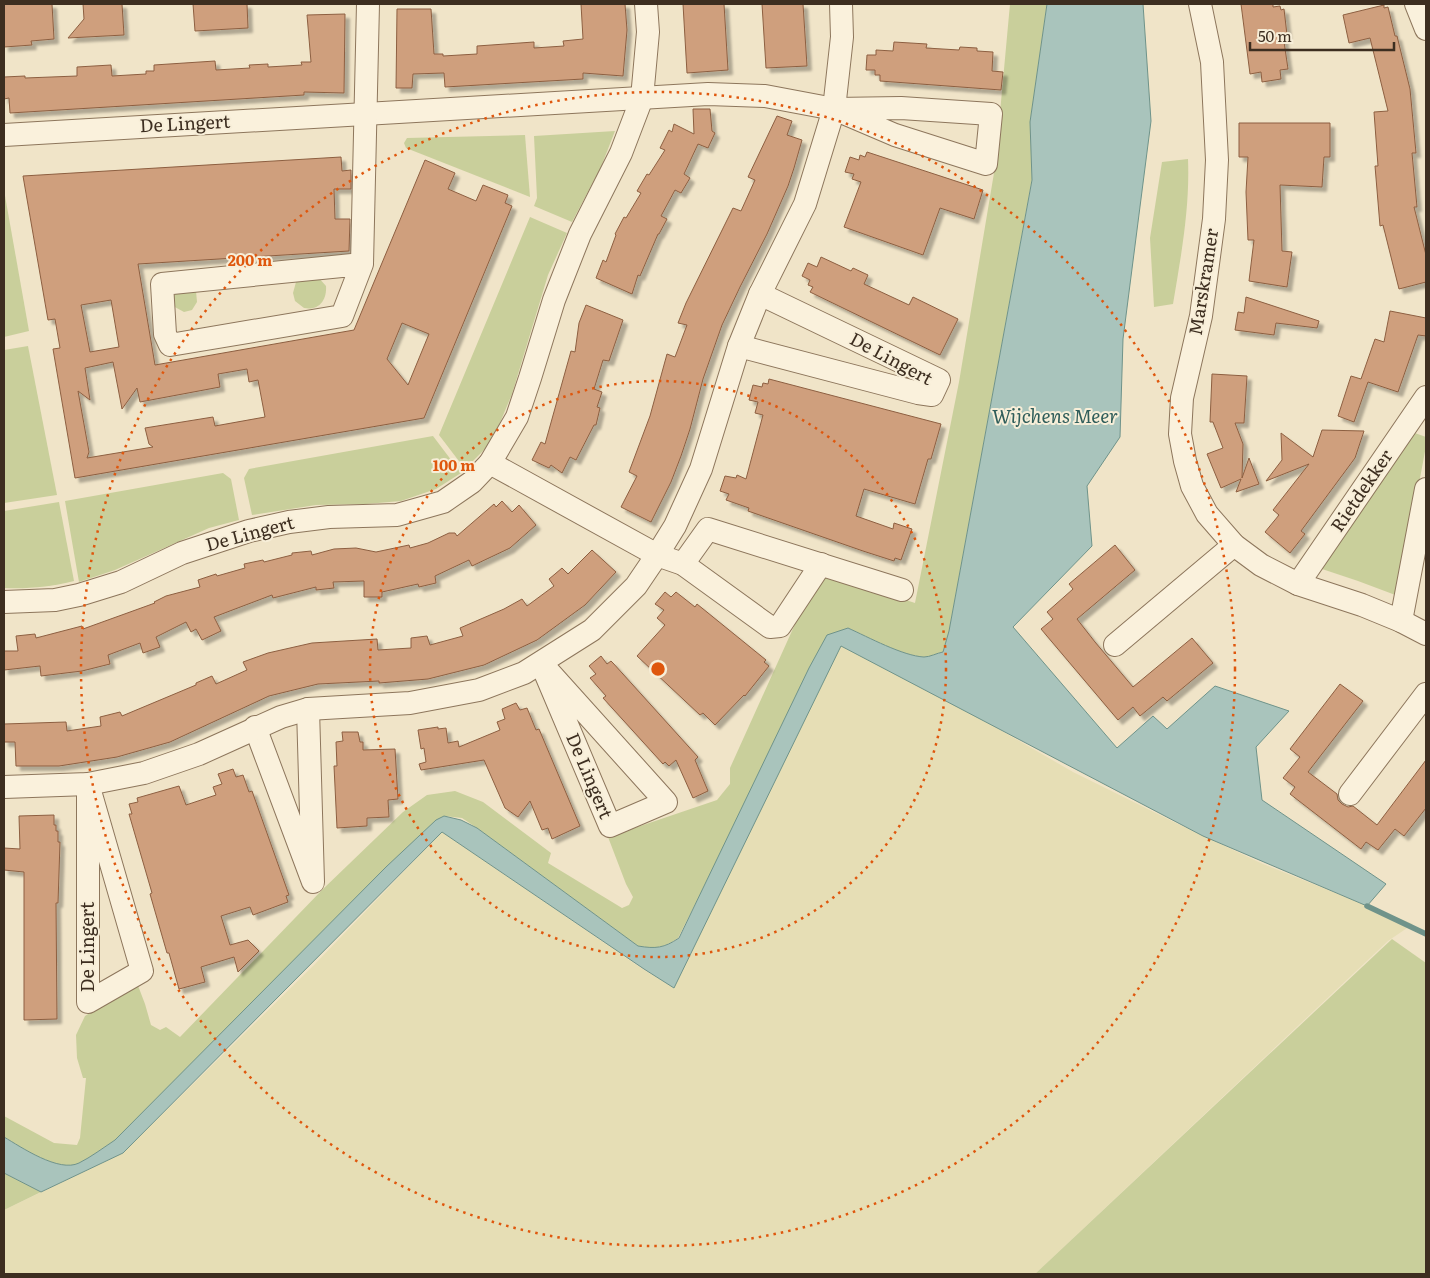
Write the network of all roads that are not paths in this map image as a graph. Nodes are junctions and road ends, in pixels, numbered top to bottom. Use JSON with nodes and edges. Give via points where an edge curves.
{"nodes":[{"id":1,"x":368,"y":4,"type":"edge"},
{"id":2,"x":646,"y":4,"type":"edge"},
{"id":3,"x":840,"y":4,"type":"edge"},
{"id":4,"x":1200,"y":4,"type":"edge"},
{"id":5,"x":1416,"y":4,"type":"edge"},
{"id":6,"x":1426,"y":29,"type":"edge"},
{"id":7,"x":642,"y":98,"type":"junction"},
{"id":8,"x":834,"y":109,"type":"junction"},
{"id":9,"x":366,"y":114,"type":"junction"},
{"id":10,"x":4,"y":135,"type":"edge"},
{"id":11,"x":362,"y":264,"type":"junction"},
{"id":12,"x":760,"y":294,"type":"junction"},
{"id":13,"x":739,"y":346,"type":"junction"},
{"id":14,"x":1423,"y":409,"type":"edge"},
{"id":15,"x":490,"y":463,"type":"junction"},
{"id":16,"x":1426,"y":490,"type":"edge"},
{"id":17,"x":1234,"y":544,"type":"junction"},
{"id":18,"x":657,"y":556,"type":"junction"},
{"id":19,"x":683,"y":564,"type":"junction"},
{"id":20,"x":821,"y":564,"type":"junction"},
{"id":21,"x":1298,"y":584,"type":"junction"},
{"id":22,"x":902,"y":590,"type":"dead end"},
{"id":23,"x":4,"y":602,"type":"edge"},
{"id":24,"x":1401,"y":621,"type":"junction"},
{"id":25,"x":1426,"y":634,"type":"edge"},
{"id":26,"x":1115,"y":645,"type":"dead end"},
{"id":27,"x":541,"y":663,"type":"junction"},
{"id":28,"x":1426,"y":694,"type":"edge"},
{"id":29,"x":308,"y":709,"type":"junction"},
{"id":30,"x":255,"y":728,"type":"junction"},
{"id":31,"x":88,"y":784,"type":"junction"},
{"id":32,"x":4,"y":787,"type":"edge"},
{"id":33,"x":1350,"y":794,"type":"dead end"}],
"edges":[{"from":1,"to":9,"type":"street"},
{"from":2,"to":7,"type":"street","name":"De Lingert","via":[[648,32]]},
{"from":3,"to":8,"type":"street","via":[[842,37]]},
{"from":4,"to":17,"type":"street","name":"Marskramer","via":[[1212,62],[1217,160],[1214,219],[1201,316],[1182,398],[1180,434],[1192,486],[1207,514]]},
{"from":5,"to":6,"type":"street"},
{"from":7,"to":8,"type":"street","name":"De Lingert","via":[[708,94],[765,96]]},
{"from":7,"to":9,"type":"street","name":"De Lingert"},
{"from":7,"to":15,"type":"street","name":"De Lingert","via":[[621,153],[573,250],[516,417]]},
{"from":8,"to":8,"type":"street","name":"De Lingert","via":[[895,134],[986,164],[991,114],[901,108]]},
{"from":8,"to":12,"type":"street","via":[[805,204]]},
{"from":9,"to":10,"type":"street","name":"De Lingert"},
{"from":9,"to":11,"type":"street"},
{"from":11,"to":11,"type":"street","via":[[162,284],[165,334],[170,345],[342,316]]},
{"from":12,"to":13,"type":"street"},
{"from":12,"to":13,"type":"street","name":"De Lingert","via":[[940,380],[932,395],[918,394]]},
{"from":13,"to":18,"type":"street","via":[[701,469],[675,526]]},
{"from":14,"to":21,"type":"street","name":"Rietdekker"},
{"from":15,"to":18,"type":"street"},
{"from":15,"to":23,"type":"street","name":"De Lingert","via":[[472,482],[443,502],[398,515],[329,517],[249,531],[182,553],[121,582],[79,595],[55,600]]},
{"from":16,"to":24,"type":"street"},
{"from":17,"to":21,"type":"street","name":"Marskramer","via":[[1261,565]]},
{"from":17,"to":26,"type":"street"},
{"from":18,"to":19,"type":"street"},
{"from":18,"to":27,"type":"street","via":[[636,586],[592,630]]},
{"from":19,"to":20,"type":"street","via":[[708,529]]},
{"from":19,"to":20,"type":"street","via":[[770,627],[780,626]]},
{"from":20,"to":22,"type":"street"},
{"from":21,"to":24,"type":"street","name":"Marskramer"},
{"from":24,"to":25,"type":"street","name":"Marskramer"},
{"from":27,"to":27,"type":"street","name":"De Lingert","via":[[554,678],[666,802],[610,826]]},
{"from":27,"to":29,"type":"street","via":[[479,690],[420,701]]},
{"from":28,"to":33,"type":"street"},
{"from":29,"to":30,"type":"street","via":[[281,716]]},
{"from":29,"to":30,"type":"street","via":[[312,882]]},
{"from":30,"to":31,"type":"street","via":[[199,754],[144,773]]},
{"from":31,"to":31,"type":"street","name":"De Lingert","via":[[142,971],[88,1002],[88,834]]},
{"from":31,"to":32,"type":"street"}]}
